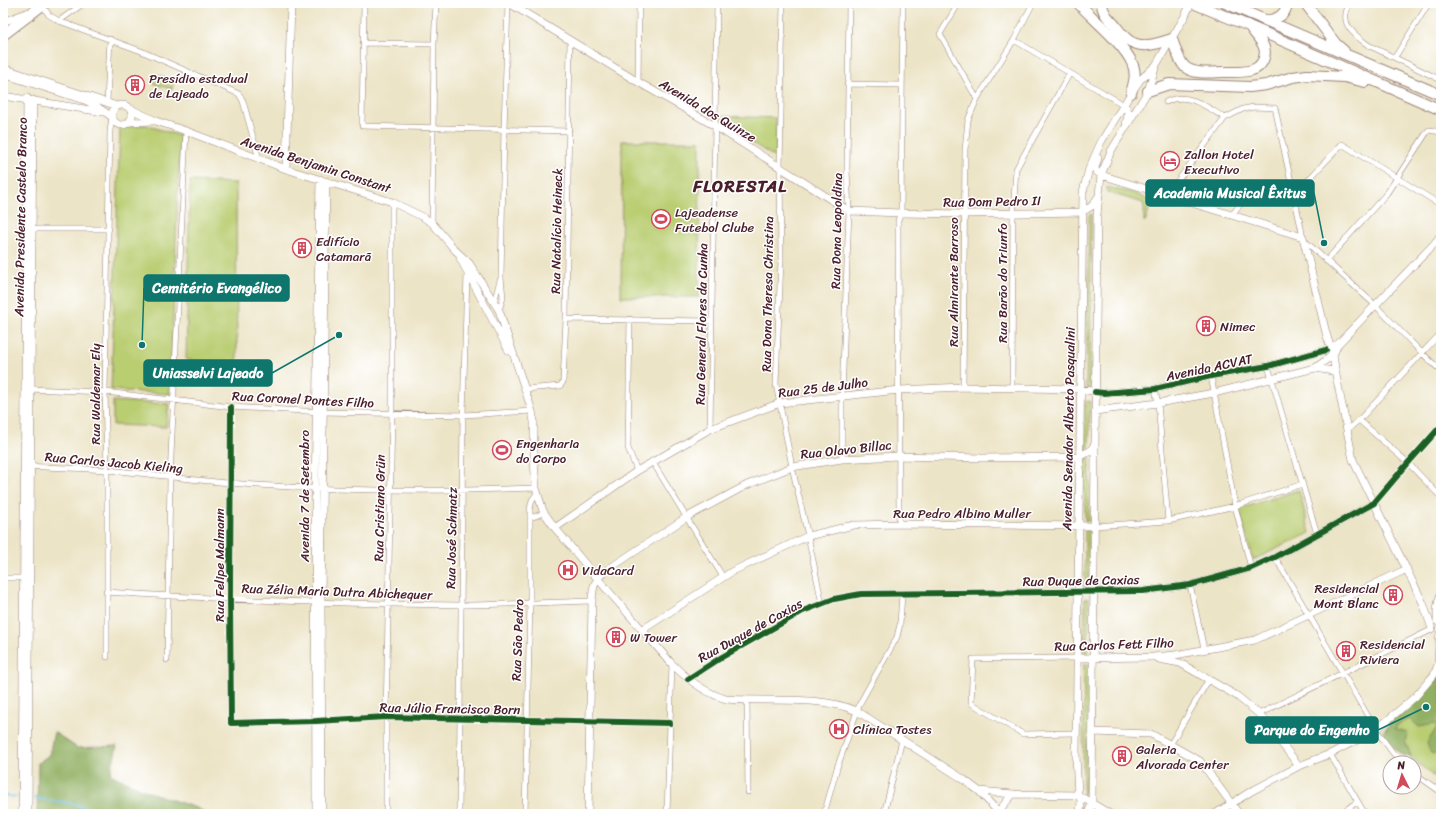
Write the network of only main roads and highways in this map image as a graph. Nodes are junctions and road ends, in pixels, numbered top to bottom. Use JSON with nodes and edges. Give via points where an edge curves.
{"nodes":[{"id":1,"x":291,"y":3,"type":"edge"},
{"id":2,"x":509,"y":3,"type":"edge"},
{"id":3,"x":1078,"y":3,"type":"edge"},
{"id":4,"x":1102,"y":3,"type":"edge"},
{"id":5,"x":1192,"y":3,"type":"edge"},
{"id":6,"x":1225,"y":3,"type":"edge"},
{"id":7,"x":1287,"y":3,"type":"edge"},
{"id":8,"x":1305,"y":3,"type":"edge"},
{"id":9,"x":40,"y":6,"type":"edge"},
{"id":10,"x":1265,"y":21,"type":"junction"},
{"id":11,"x":3,"y":22,"type":"edge"},
{"id":12,"x":1249,"y":26,"type":"junction"},
{"id":13,"x":3,"y":35,"type":"edge"},
{"id":14,"x":1172,"y":39,"type":"junction"},
{"id":15,"x":1350,"y":57,"type":"junction"},
{"id":16,"x":1156,"y":65,"type":"junction"},
{"id":17,"x":3,"y":68,"type":"edge"},
{"id":18,"x":3,"y":74,"type":"edge"},
{"id":19,"x":1388,"y":87,"type":"junction"},
{"id":20,"x":1148,"y":91,"type":"junction"},
{"id":21,"x":1131,"y":93,"type":"junction"},
{"id":22,"x":1441,"y":95,"type":"edge"},
{"id":23,"x":3,"y":96,"type":"edge"},
{"id":24,"x":30,"y":99,"type":"junction"},
{"id":25,"x":1418,"y":100,"type":"junction"},
{"id":26,"x":1124,"y":105,"type":"junction"},
{"id":27,"x":117,"y":106,"type":"junction"},
{"id":28,"x":131,"y":109,"type":"junction"},
{"id":29,"x":1441,"y":110,"type":"edge"},
{"id":30,"x":104,"y":112,"type":"junction"},
{"id":31,"x":1441,"y":116,"type":"edge"},
{"id":32,"x":112,"y":117,"type":"junction"},
{"id":33,"x":156,"y":121,"type":"junction"},
{"id":34,"x":130,"y":122,"type":"junction"},
{"id":35,"x":1126,"y":127,"type":"junction"},
{"id":36,"x":1101,"y":142,"type":"junction"},
{"id":37,"x":286,"y":169,"type":"junction"},
{"id":38,"x":1101,"y":175,"type":"junction"},
{"id":39,"x":323,"y":180,"type":"junction"},
{"id":40,"x":1099,"y":194,"type":"junction"},
{"id":41,"x":1082,"y":212,"type":"junction"},
{"id":42,"x":901,"y":213,"type":"joint"},
{"id":43,"x":1441,"y":235,"type":"edge"},
{"id":44,"x":468,"y":266,"type":"junction"},
{"id":45,"x":494,"y":303,"type":"junction"},
{"id":46,"x":499,"y":310,"type":"junction"},
{"id":47,"x":489,"y":312,"type":"junction"},
{"id":48,"x":1330,"y":351,"type":"junction"},
{"id":49,"x":1327,"y":359,"type":"junction"},
{"id":50,"x":1315,"y":368,"type":"junction"},
{"id":51,"x":520,"y":373,"type":"junction"},
{"id":52,"x":1334,"y":373,"type":"junction"},
{"id":53,"x":1080,"y":389,"type":"junction"},
{"id":54,"x":1095,"y":392,"type":"junction"},
{"id":55,"x":1095,"y":411,"type":"junction"},
{"id":56,"x":1095,"y":443,"type":"junction"},
{"id":57,"x":1079,"y":457,"type":"junction"},
{"id":58,"x":1374,"y":503,"type":"junction"},
{"id":59,"x":1079,"y":526,"type":"junction"},
{"id":60,"x":1094,"y":526,"type":"junction"},
{"id":61,"x":555,"y":528,"type":"junction"},
{"id":62,"x":1407,"y":569,"type":"junction"},
{"id":63,"x":597,"y":578,"type":"junction"},
{"id":64,"x":1078,"y":591,"type":"junction"},
{"id":65,"x":1094,"y":591,"type":"junction"},
{"id":66,"x":1441,"y":592,"type":"edge"},
{"id":67,"x":1440,"y":606,"type":"edge"},
{"id":68,"x":1438,"y":626,"type":"edge"},
{"id":69,"x":642,"y":630,"type":"junction"},
{"id":70,"x":1077,"y":658,"type":"junction"},
{"id":71,"x":1093,"y":658,"type":"junction"},
{"id":72,"x":1180,"y":660,"type":"junction"},
{"id":73,"x":26,"y":703,"type":"junction"},
{"id":74,"x":319,"y":721,"type":"junction"},
{"id":75,"x":1093,"y":732,"type":"junction"},
{"id":76,"x":1299,"y":766,"type":"junction"},
{"id":77,"x":979,"y":791,"type":"junction"},
{"id":78,"x":1013,"y":794,"type":"junction"},
{"id":79,"x":1078,"y":795,"type":"junction"},
{"id":80,"x":1092,"y":802,"type":"junction"},
{"id":81,"x":1232,"y":803,"type":"junction"},
{"id":82,"x":998,"y":813,"type":"edge"},
{"id":83,"x":22,"y":814,"type":"edge"},
{"id":84,"x":28,"y":814,"type":"edge"},
{"id":85,"x":316,"y":814,"type":"edge"},
{"id":86,"x":322,"y":814,"type":"edge"},
{"id":87,"x":588,"y":814,"type":"edge"},
{"id":88,"x":1080,"y":814,"type":"edge"},
{"id":89,"x":1088,"y":814,"type":"edge"},
{"id":90,"x":1110,"y":814,"type":"edge"},
{"id":91,"x":1215,"y":814,"type":"edge"},
{"id":92,"x":1239,"y":814,"type":"edge"}],
"edges":[{"from":1,"to":37,"type":"main road"},
{"from":2,"to":42,"type":"main road","name":"Avenida dos Quinze","via":[[715,126],[850,211]]},
{"from":3,"to":21,"type":"highway","via":[[1119,44],[1132,62],[1135,80]]},
{"from":4,"to":14,"type":"highway","via":[[1105,14],[1127,39],[1134,43],[1142,46],[1155,45]]},
{"from":5,"to":12,"type":"highway"},
{"from":5,"to":14,"type":"main road","name":"Avenida Senador Alberto Pasqualini"},
{"from":6,"to":10,"type":"highway"},
{"from":7,"to":10,"type":"highway","via":[[1282,16]]},
{"from":8,"to":15,"type":"highway","via":[[1336,44]]},
{"from":9,"to":11,"type":"main road"},
{"from":9,"to":13,"type":"highway"},
{"from":10,"to":15,"type":"highway"},
{"from":12,"to":14,"type":"highway","via":[[1263,45],[1265,56],[1256,68],[1244,72],[1200,72],[1185,67]]},
{"from":12,"to":19,"type":"highway"},
{"from":14,"to":16,"type":"main road","name":"Avenida Senador Alberto Pasqualini"},
{"from":15,"to":22,"type":"highway"},
{"from":16,"to":20,"type":"main road","name":"Avenida Senador Alberto Pasqualini"},
{"from":16,"to":21,"type":"main road","name":"Avenida Senador Alberto Pasqualini"},
{"from":17,"to":27,"type":"main road"},
{"from":18,"to":30,"type":"main road","via":[[87,101]]},
{"from":19,"to":20,"type":"highway","via":[[1344,77],[1307,75],[1250,87],[1169,84]]},
{"from":19,"to":25,"type":"highway"},
{"from":20,"to":35,"type":"main road","name":"Avenida Senador Alberto Pasqualini"},
{"from":21,"to":26,"type":"main road","name":"Avenida Senador Alberto Pasqualini"},
{"from":23,"to":24,"type":"main road"},
{"from":24,"to":30,"type":"main road"},
{"from":24,"to":73,"type":"main road","name":"Avenida Presidente Castelo Branco"},
{"from":25,"to":29,"type":"highway"},
{"from":25,"to":31,"type":"highway"},
{"from":26,"to":35,"type":"main road","via":[[1128,111]]},
{"from":26,"to":36,"type":"main road","name":"Avenida Senador Alberto Pasqualini"},
{"from":27,"to":28,"type":"main road","via":[[125,105]]},
{"from":27,"to":32,"type":"main road","via":[[112,112]]},
{"from":28,"to":33,"type":"main road","name":"Avenida Benjamin Constant"},
{"from":28,"to":34,"type":"main road"},
{"from":30,"to":32,"type":"main road"},
{"from":32,"to":34,"type":"main road","via":[[118,124]]},
{"from":33,"to":34,"type":"main road","name":"Avenida Benjamin Constant"},
{"from":33,"to":37,"type":"main road","name":"Avenida Benjamin Constant"},
{"from":35,"to":38,"type":"main road","name":"Avenida Senador Alberto Pasqualini"},
{"from":36,"to":38,"type":"main road","via":[[1095,168]]},
{"from":36,"to":41,"type":"main road","name":"Avenida Senador Alberto Pasqualini","via":[[1089,169],[1083,192]]},
{"from":37,"to":39,"type":"main road","name":"Avenida Benjamin Constant"},
{"from":38,"to":40,"type":"main road","name":"Avenida Senador Alberto Pasqualini"},
{"from":38,"to":48,"type":"main road","via":[[1304,238]]},
{"from":39,"to":44,"type":"main road","name":"Avenida Benjamin Constant","via":[[392,202],[423,216],[432,223]]},
{"from":39,"to":74,"type":"main road","name":"Avenida 7 de Setembro","via":[[318,535]]},
{"from":40,"to":41,"type":"main road","via":[[1096,202]]},
{"from":40,"to":54,"type":"main road","name":"Avenida Senador Alberto Pasqualini"},
{"from":41,"to":42,"type":"main road","name":"Rua Dom Pedro II"},
{"from":41,"to":53,"type":"main road","name":"Avenida Senador Alberto Pasqualini"},
{"from":43,"to":48,"type":"main road"},
{"from":44,"to":45,"type":"main road","name":"Avenida Benjamin Constant"},
{"from":44,"to":47,"type":"main road","name":"Avenida Benjamin Constant"},
{"from":45,"to":46,"type":"main road","name":"Avenida Benjamin Constant"},
{"from":45,"to":47,"type":"main road"},
{"from":46,"to":47,"type":"main road","via":[[495,314]]},
{"from":46,"to":51,"type":"main road","name":"Avenida Benjamin Constant"},
{"from":47,"to":51,"type":"main road","name":"Avenida Benjamin Constant"},
{"from":48,"to":49,"type":"main road"},
{"from":48,"to":52,"type":"main road"},
{"from":48,"to":54,"type":"main road","name":"Avenida ACVAT","via":[[1155,389]]},
{"from":49,"to":50,"type":"main road","name":"Avenida ACVAT"},
{"from":49,"to":52,"type":"main road"},
{"from":50,"to":52,"type":"main road"},
{"from":50,"to":55,"type":"main road","name":"Avenida ACVAT","via":[[1214,393]]},
{"from":51,"to":61,"type":"main road","name":"Avenida Benjamin Constant","via":[[534,422],[537,491],[544,513]]},
{"from":52,"to":58,"type":"main road","via":[[1353,460]]},
{"from":53,"to":54,"type":"main road","name":"Avenida ACVAT"},
{"from":53,"to":57,"type":"main road","name":"Avenida Senador Alberto Pasqualini"},
{"from":53,"to":61,"type":"main road","name":"Rua 25 de Julho","via":[[964,387],[899,390],[780,403],[710,429],[652,462]]},
{"from":54,"to":55,"type":"main road","name":"Avenida Senador Alberto Pasqualini"},
{"from":55,"to":56,"type":"main road","name":"Avenida Senador Alberto Pasqualini"},
{"from":56,"to":57,"type":"main road","via":[[1091,450]]},
{"from":56,"to":60,"type":"main road","name":"Avenida Senador Alberto Pasqualini"},
{"from":57,"to":59,"type":"main road","name":"Avenida Senador Alberto Pasqualini"},
{"from":57,"to":63,"type":"main road","name":"Rua Olavo Billac","via":[[898,456],[842,459],[792,467],[746,485],[687,517]]},
{"from":58,"to":62,"type":"main road"},
{"from":58,"to":65,"type":"main road","name":"Rua Duque de Caxias","via":[[1251,568],[1190,585],[1143,590]]},
{"from":59,"to":60,"type":"main road","name":"Rua Pedro Albino Muller"},
{"from":59,"to":64,"type":"main road","name":"Avenida Senador Alberto Pasqualini"},
{"from":59,"to":69,"type":"main road","name":"Rua Pedro Albino Muller","via":[[854,525],[808,536],[733,571]]},
{"from":60,"to":65,"type":"main road","name":"Avenida Senador Alberto Pasqualini"},
{"from":61,"to":63,"type":"main road","name":"Avenida Benjamin Constant"},
{"from":62,"to":68,"type":"main road"},
{"from":62,"to":72,"type":"main road","via":[[1255,640],[1194,651]]},
{"from":63,"to":69,"type":"main road","name":"Avenida Benjamin Constant"},
{"from":63,"to":87,"type":"main road","via":[[592,601]]},
{"from":64,"to":65,"type":"main road","name":"Rua Duque de Caxias"},
{"from":64,"to":70,"type":"main road","name":"Avenida Senador Alberto Pasqualini"},
{"from":65,"to":71,"type":"main road","name":"Avenida Senador Alberto Pasqualini"},
{"from":66,"to":67,"type":"main road"},
{"from":67,"to":68,"type":"main road","via":[[1437,612]]},
{"from":68,"to":76,"type":"main road","via":[[1438,665],[1434,675],[1416,696],[1376,730],[1330,754]]},
{"from":69,"to":77,"type":"main road","name":"Avenida Benjamin Constant","via":[[688,680],[718,697],[825,702],[857,711]]},
{"from":70,"to":71,"type":"main road","name":"Rua Carlos Fett Filho"},
{"from":70,"to":79,"type":"main road","name":"Avenida Senador Alberto Pasqualini"},
{"from":71,"to":72,"type":"main road","name":"Rua Carlos Fett Filho","via":[[1153,657]]},
{"from":71,"to":75,"type":"main road","name":"Avenida Senador Alberto Pasqualini"},
{"from":72,"to":76,"type":"main road","name":"Rua Carlos Fett Filho","via":[[1193,671],[1237,696],[1259,714]]},
{"from":73,"to":83,"type":"main road","name":"Avenida Presidente Castelo Branco"},
{"from":73,"to":84,"type":"main road","name":"Avenida Presidente Castelo Branco"},
{"from":74,"to":85,"type":"main road","name":"Avenida 7 de Setembro"},
{"from":74,"to":86,"type":"main road","name":"Avenida 7 de Setembro"},
{"from":75,"to":80,"type":"main road","name":"Avenida Senador Alberto Pasqualini"},
{"from":75,"to":81,"type":"main road","via":[[1151,734],[1200,761]]},
{"from":76,"to":81,"type":"main road"},
{"from":77,"to":78,"type":"main road"},
{"from":77,"to":82,"type":"main road","name":"Avenida Benjamin Constant"},
{"from":78,"to":79,"type":"main road"},
{"from":78,"to":82,"type":"main road"},
{"from":79,"to":80,"type":"main road"},
{"from":79,"to":88,"type":"main road","name":"Avenida Senador Alberto Pasqualini","via":[[1081,800]]},
{"from":80,"to":89,"type":"main road","name":"Avenida Senador Alberto Pasqualini"},
{"from":80,"to":90,"type":"main road"},
{"from":81,"to":91,"type":"main road"},
{"from":81,"to":92,"type":"main road"}]}
